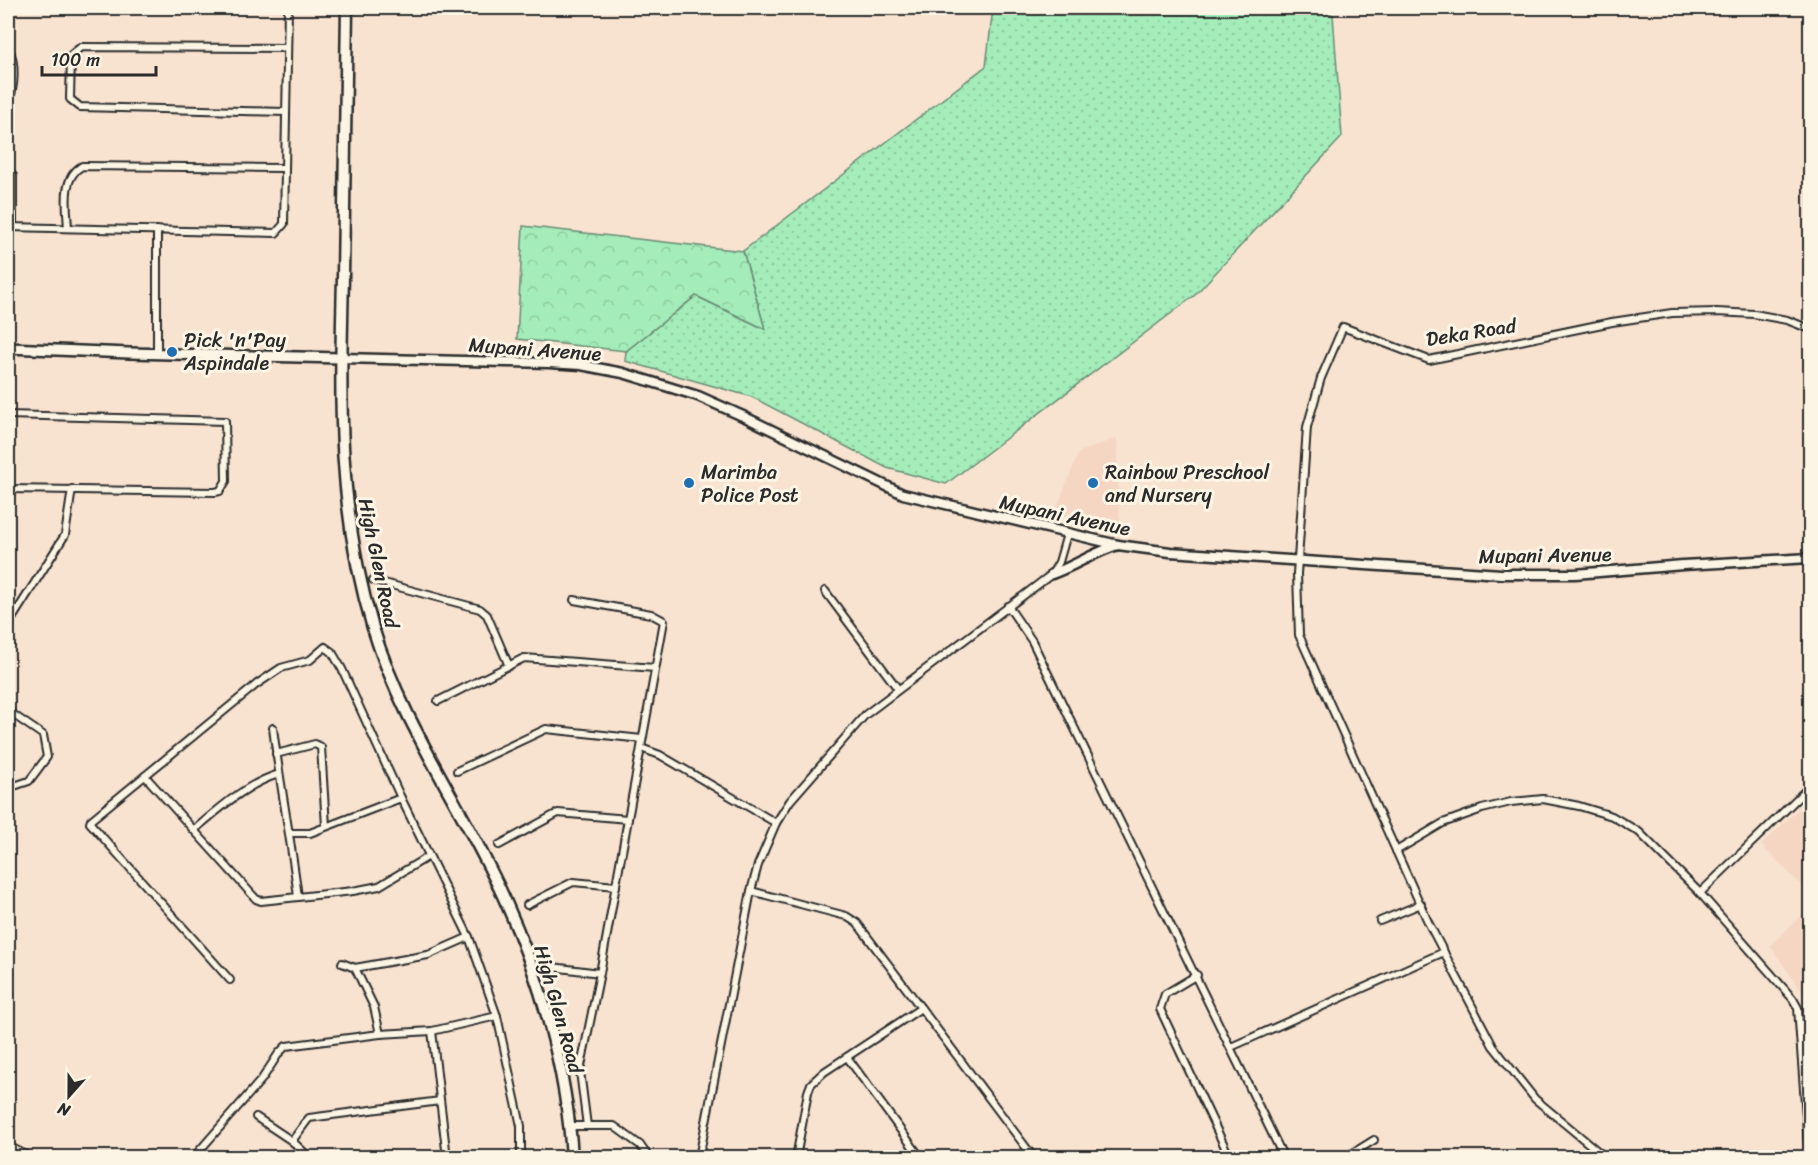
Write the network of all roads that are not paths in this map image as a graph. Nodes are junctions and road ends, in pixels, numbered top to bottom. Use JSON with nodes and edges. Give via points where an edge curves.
{"nodes":[{"id":1,"x":288,"y":8,"type":"edge"},
{"id":2,"x":347,"y":8,"type":"edge"},
{"id":3,"x":8,"y":48,"type":"edge"},
{"id":4,"x":287,"y":48,"type":"junction"},
{"id":5,"x":8,"y":101,"type":"edge"},
{"id":6,"x":286,"y":112,"type":"junction"},
{"id":7,"x":285,"y":168,"type":"junction"},
{"id":8,"x":8,"y":169,"type":"edge"},
{"id":9,"x":10,"y":227,"type":"edge"},
{"id":10,"x":68,"y":228,"type":"junction"},
{"id":11,"x":157,"y":230,"type":"junction"},
{"id":12,"x":1810,"y":329,"type":"edge"},
{"id":13,"x":8,"y":348,"type":"edge"},
{"id":14,"x":157,"y":353,"type":"junction"},
{"id":15,"x":341,"y":358,"type":"junction"},
{"id":16,"x":8,"y":415,"type":"edge"},
{"id":17,"x":8,"y":489,"type":"edge"},
{"id":18,"x":72,"y":489,"type":"junction"},
{"id":19,"x":1067,"y":534,"type":"junction"},
{"id":20,"x":1118,"y":545,"type":"junction"},
{"id":21,"x":1810,"y":558,"type":"edge"},
{"id":22,"x":1298,"y":561,"type":"junction"},
{"id":23,"x":1052,"y":574,"type":"junction"},
{"id":24,"x":373,"y":580,"type":"dead end"},
{"id":25,"x":825,"y":591,"type":"dead end"},
{"id":26,"x":574,"y":600,"type":"dead end"},
{"id":27,"x":1008,"y":606,"type":"junction"},
{"id":28,"x":8,"y":622,"type":"edge"},
{"id":29,"x":509,"y":666,"type":"junction"},
{"id":30,"x":655,"y":668,"type":"junction"},
{"id":31,"x":898,"y":689,"type":"junction"},
{"id":32,"x":438,"y":701,"type":"dead end"},
{"id":33,"x":8,"y":711,"type":"edge"},
{"id":34,"x":273,"y":728,"type":"dead end"},
{"id":35,"x":642,"y":739,"type":"junction"},
{"id":36,"x":641,"y":748,"type":"junction"},
{"id":37,"x":276,"y":754,"type":"junction"},
{"id":38,"x":458,"y":771,"type":"dead end"},
{"id":39,"x":279,"y":774,"type":"junction"},
{"id":40,"x":145,"y":776,"type":"junction"},
{"id":41,"x":1810,"y":786,"type":"edge"},
{"id":42,"x":8,"y":788,"type":"edge"},
{"id":43,"x":401,"y":798,"type":"junction"},
{"id":44,"x":628,"y":819,"type":"junction"},
{"id":45,"x":776,"y":823,"type":"junction"},
{"id":46,"x":326,"y":826,"type":"junction"},
{"id":47,"x":194,"y":830,"type":"junction"},
{"id":48,"x":290,"y":833,"type":"junction"},
{"id":49,"x":499,"y":845,"type":"dead end"},
{"id":50,"x":1396,"y":852,"type":"junction"},
{"id":51,"x":429,"y":856,"type":"junction"},
{"id":52,"x":615,"y":886,"type":"junction"},
{"id":53,"x":752,"y":891,"type":"junction"},
{"id":54,"x":1700,"y":893,"type":"junction"},
{"id":55,"x":298,"y":897,"type":"junction"},
{"id":56,"x":1420,"y":904,"type":"junction"},
{"id":57,"x":527,"y":905,"type":"dead end"},
{"id":58,"x":1380,"y":921,"type":"dead end"},
{"id":59,"x":469,"y":938,"type":"junction"},
{"id":60,"x":1444,"y":952,"type":"junction"},
{"id":61,"x":342,"y":963,"type":"dead end"},
{"id":62,"x":552,"y":967,"type":"dead end"},
{"id":63,"x":355,"y":968,"type":"junction"},
{"id":64,"x":600,"y":973,"type":"junction"},
{"id":65,"x":1197,"y":975,"type":"junction"},
{"id":66,"x":230,"y":980,"type":"dead end"},
{"id":67,"x":921,"y":1008,"type":"junction"},
{"id":68,"x":497,"y":1016,"type":"junction"},
{"id":69,"x":432,"y":1031,"type":"junction"},
{"id":70,"x":380,"y":1034,"type":"junction"},
{"id":71,"x":1810,"y":1041,"type":"edge"},
{"id":72,"x":1801,"y":1042,"type":"junction"},
{"id":73,"x":1232,"y":1047,"type":"junction"},
{"id":74,"x":847,"y":1057,"type":"junction"},
{"id":75,"x":440,"y":1101,"type":"junction"},
{"id":76,"x":256,"y":1117,"type":"dead end"},
{"id":77,"x":569,"y":1126,"type":"junction"},
{"id":78,"x":587,"y":1126,"type":"junction"},
{"id":79,"x":1374,"y":1140,"type":"dead end"},
{"id":80,"x":292,"y":1142,"type":"junction"},
{"id":81,"x":8,"y":1146,"type":"edge"},
{"id":82,"x":302,"y":1151,"type":"junction"},
{"id":83,"x":32,"y":1158,"type":"edge"},
{"id":84,"x":193,"y":1158,"type":"edge"},
{"id":85,"x":296,"y":1158,"type":"edge"},
{"id":86,"x":310,"y":1158,"type":"edge"},
{"id":87,"x":447,"y":1158,"type":"edge"},
{"id":88,"x":521,"y":1158,"type":"edge"},
{"id":89,"x":572,"y":1158,"type":"edge"},
{"id":90,"x":649,"y":1158,"type":"edge"},
{"id":91,"x":699,"y":1158,"type":"edge"},
{"id":92,"x":796,"y":1158,"type":"edge"},
{"id":93,"x":921,"y":1158,"type":"edge"},
{"id":94,"x":1034,"y":1158,"type":"edge"},
{"id":95,"x":1230,"y":1158,"type":"edge"},
{"id":96,"x":1284,"y":1158,"type":"edge"},
{"id":97,"x":1345,"y":1158,"type":"edge"},
{"id":98,"x":1606,"y":1158,"type":"edge"},
{"id":99,"x":1809,"y":1158,"type":"edge"}],
"edges":[{"from":1,"to":4,"type":"street"},
{"from":2,"to":15,"type":"main road","name":"High Glen Road"},
{"from":3,"to":5,"type":"street","via":[[12,55],[12,94]]},
{"from":4,"to":6,"type":"street"},
{"from":4,"to":6,"type":"street","via":[[81,47],[71,55],[70,99],[80,107]]},
{"from":6,"to":7,"type":"street"},
{"from":7,"to":10,"type":"street","via":[[82,166],[68,183]]},
{"from":7,"to":11,"type":"street","via":[[284,224],[276,233]]},
{"from":8,"to":9,"type":"street","via":[[13,176]]},
{"from":9,"to":10,"type":"street"},
{"from":10,"to":11,"type":"street"},
{"from":11,"to":14,"type":"street"},
{"from":12,"to":22,"type":"street","name":"Deka Road","via":[[1754,314],[1672,313],[1429,360],[1343,327],[1321,378],[1307,427]]},
{"from":13,"to":14,"type":"main road"},
{"from":14,"to":15,"type":"main road"},
{"from":15,"to":19,"type":"street","name":"Mupani Avenue","via":[[549,363],[623,374],[698,396],[903,494]]},
{"from":15,"to":77,"type":"main road","name":"High Glen Road","via":[[341,437],[347,510],[374,632],[401,702],[503,897],[534,973],[560,1067]]},
{"from":16,"to":18,"type":"street","via":[[225,421],[226,481],[220,491]]},
{"from":17,"to":18,"type":"street"},
{"from":18,"to":28,"type":"street","via":[[65,535]]},
{"from":19,"to":20,"type":"street","name":"Mupani Avenue"},
{"from":19,"to":23,"type":"street"},
{"from":20,"to":22,"type":"street","name":"Mupani Avenue"},
{"from":20,"to":23,"type":"street"},
{"from":21,"to":22,"type":"street","name":"Mupani Avenue","via":[[1575,574]]},
{"from":22,"to":50,"type":"street","via":[[1299,635]]},
{"from":23,"to":27,"type":"street"},
{"from":24,"to":29,"type":"street","via":[[480,609],[487,615]]},
{"from":25,"to":31,"type":"street"},
{"from":26,"to":30,"type":"street","via":[[664,621]]},
{"from":27,"to":31,"type":"street"},
{"from":27,"to":65,"type":"street","via":[[1032,641]]},
{"from":29,"to":30,"type":"street","via":[[524,658]]},
{"from":29,"to":32,"type":"street"},
{"from":30,"to":35,"type":"street"},
{"from":31,"to":45,"type":"street","via":[[865,715],[790,801]]},
{"from":33,"to":42,"type":"street","via":[[43,735],[47,757],[29,781]]},
{"from":34,"to":37,"type":"street"},
{"from":35,"to":36,"type":"street"},
{"from":35,"to":38,"type":"street","via":[[546,729]]},
{"from":36,"to":44,"type":"street"},
{"from":36,"to":45,"type":"street","via":[[660,755]]},
{"from":37,"to":39,"type":"street"},
{"from":37,"to":46,"type":"street","via":[[315,744],[321,747]]},
{"from":39,"to":47,"type":"street","via":[[242,791]]},
{"from":39,"to":48,"type":"street"},
{"from":40,"to":43,"type":"street","via":[[257,684],[281,668],[309,660],[325,647],[342,669]]},
{"from":40,"to":47,"type":"street"},
{"from":40,"to":66,"type":"street","via":[[90,824]]},
{"from":41,"to":54,"type":"street"},
{"from":43,"to":46,"type":"street"},
{"from":43,"to":51,"type":"street"},
{"from":44,"to":49,"type":"street","via":[[558,813]]},
{"from":44,"to":52,"type":"street"},
{"from":45,"to":53,"type":"street"},
{"from":46,"to":48,"type":"street","via":[[303,834]]},
{"from":47,"to":55,"type":"street","via":[[256,899]]},
{"from":48,"to":55,"type":"street"},
{"from":50,"to":54,"type":"street","via":[[1443,823],[1482,808],[1542,799],[1612,816],[1639,832]]},
{"from":50,"to":56,"type":"street"},
{"from":51,"to":55,"type":"street","via":[[379,886]]},
{"from":51,"to":59,"type":"street"},
{"from":52,"to":57,"type":"street","via":[[573,882]]},
{"from":52,"to":64,"type":"street"},
{"from":53,"to":67,"type":"street","via":[[852,919]]},
{"from":53,"to":91,"type":"street"},
{"from":54,"to":72,"type":"street","via":[[1792,999],[1800,1017]]},
{"from":56,"to":58,"type":"street"},
{"from":56,"to":60,"type":"street"},
{"from":59,"to":63,"type":"street","via":[[428,955]]},
{"from":59,"to":68,"type":"street"},
{"from":60,"to":73,"type":"street"},
{"from":60,"to":98,"type":"street","via":[[1493,1046],[1535,1099]]},
{"from":61,"to":63,"type":"street"},
{"from":62,"to":64,"type":"street"},
{"from":63,"to":70,"type":"street","via":[[374,1007]]},
{"from":64,"to":78,"type":"street","via":[[580,1071]]},
{"from":65,"to":73,"type":"street"},
{"from":65,"to":95,"type":"street","via":[[1165,994],[1160,1009]]},
{"from":67,"to":74,"type":"street"},
{"from":67,"to":94,"type":"street"},
{"from":68,"to":69,"type":"street"},
{"from":68,"to":88,"type":"street","via":[[520,1126]]},
{"from":69,"to":70,"type":"street"},
{"from":69,"to":75,"type":"street"},
{"from":70,"to":84,"type":"street","via":[[286,1046]]},
{"from":71,"to":72,"type":"street"},
{"from":72,"to":99,"type":"street"},
{"from":73,"to":96,"type":"street"},
{"from":74,"to":92,"type":"street","via":[[811,1084]]},
{"from":74,"to":93,"type":"street"},
{"from":75,"to":80,"type":"street","via":[[309,1118]]},
{"from":75,"to":87,"type":"street"},
{"from":76,"to":80,"type":"street"},
{"from":77,"to":78,"type":"street"},
{"from":77,"to":89,"type":"main road","name":"High Glen Road"},
{"from":78,"to":90,"type":"street","via":[[614,1126],[640,1145]]},
{"from":79,"to":97,"type":"street"},
{"from":80,"to":82,"type":"street"},
{"from":81,"to":83,"type":"street"},
{"from":82,"to":85,"type":"street"},
{"from":82,"to":86,"type":"street"}]}
